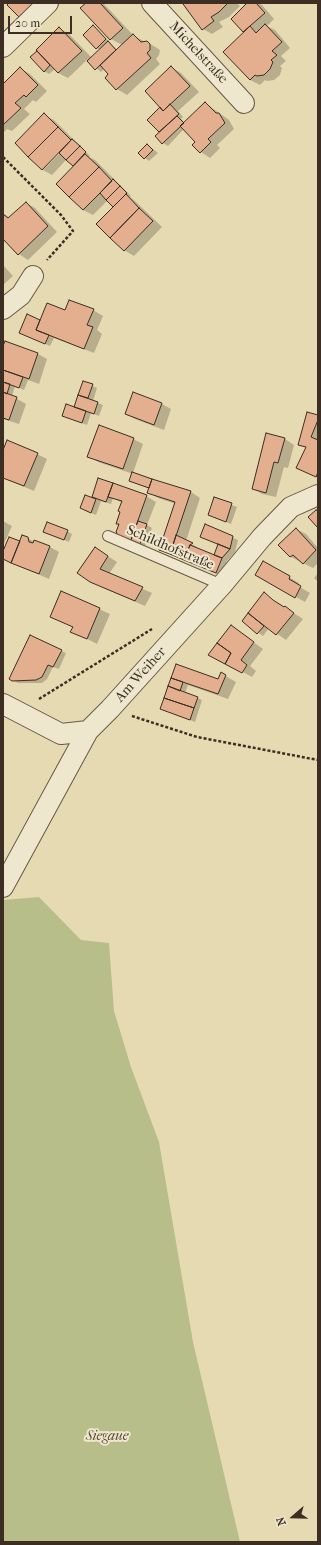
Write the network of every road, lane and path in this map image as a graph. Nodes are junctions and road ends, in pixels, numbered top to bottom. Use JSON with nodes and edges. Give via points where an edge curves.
{"nodes":[{"id":1,"x":48,"y":3,"type":"edge"},
{"id":2,"x":152,"y":3,"type":"edge"},
{"id":3,"x":3,"y":47,"type":"edge"},
{"id":4,"x":244,"y":103,"type":"dead end"},
{"id":5,"x":3,"y":157,"type":"edge"},
{"id":6,"x":33,"y":276,"type":"joint"},
{"id":7,"x":3,"y":309,"type":"edge"},
{"id":8,"x":318,"y":495,"type":"edge"},
{"id":9,"x":108,"y":536,"type":"dead end"},
{"id":10,"x":222,"y":585,"type":"junction"},
{"id":11,"x":155,"y":627,"type":"dead end"},
{"id":12,"x":11,"y":708,"type":"edge"},
{"id":13,"x":110,"y":709,"type":"junction"},
{"id":14,"x":88,"y":731,"type":"junction"},
{"id":15,"x":318,"y":760,"type":"edge"},
{"id":16,"x":3,"y":886,"type":"edge"}],
"edges":[{"from":1,"to":3,"type":"street"},
{"from":2,"to":4,"type":"street","name":"Michelstraße"},
{"from":5,"to":6,"type":"path","via":[[61,215],[73,231]]},
{"from":6,"to":7,"type":"street","via":[[21,295]]},
{"from":8,"to":10,"type":"street","name":"Am Weiher","via":[[291,507]]},
{"from":9,"to":10,"type":"lane","name":"Schildhofstraße"},
{"from":10,"to":13,"type":"street","name":"Am Weiher"},
{"from":11,"to":12,"type":"path"},
{"from":12,"to":14,"type":"street","via":[[61,734]]},
{"from":13,"to":14,"type":"street","name":"Am Weiher"},
{"from":13,"to":15,"type":"path","via":[[198,737]]},
{"from":14,"to":16,"type":"street","name":"Am Weiher"}]}
